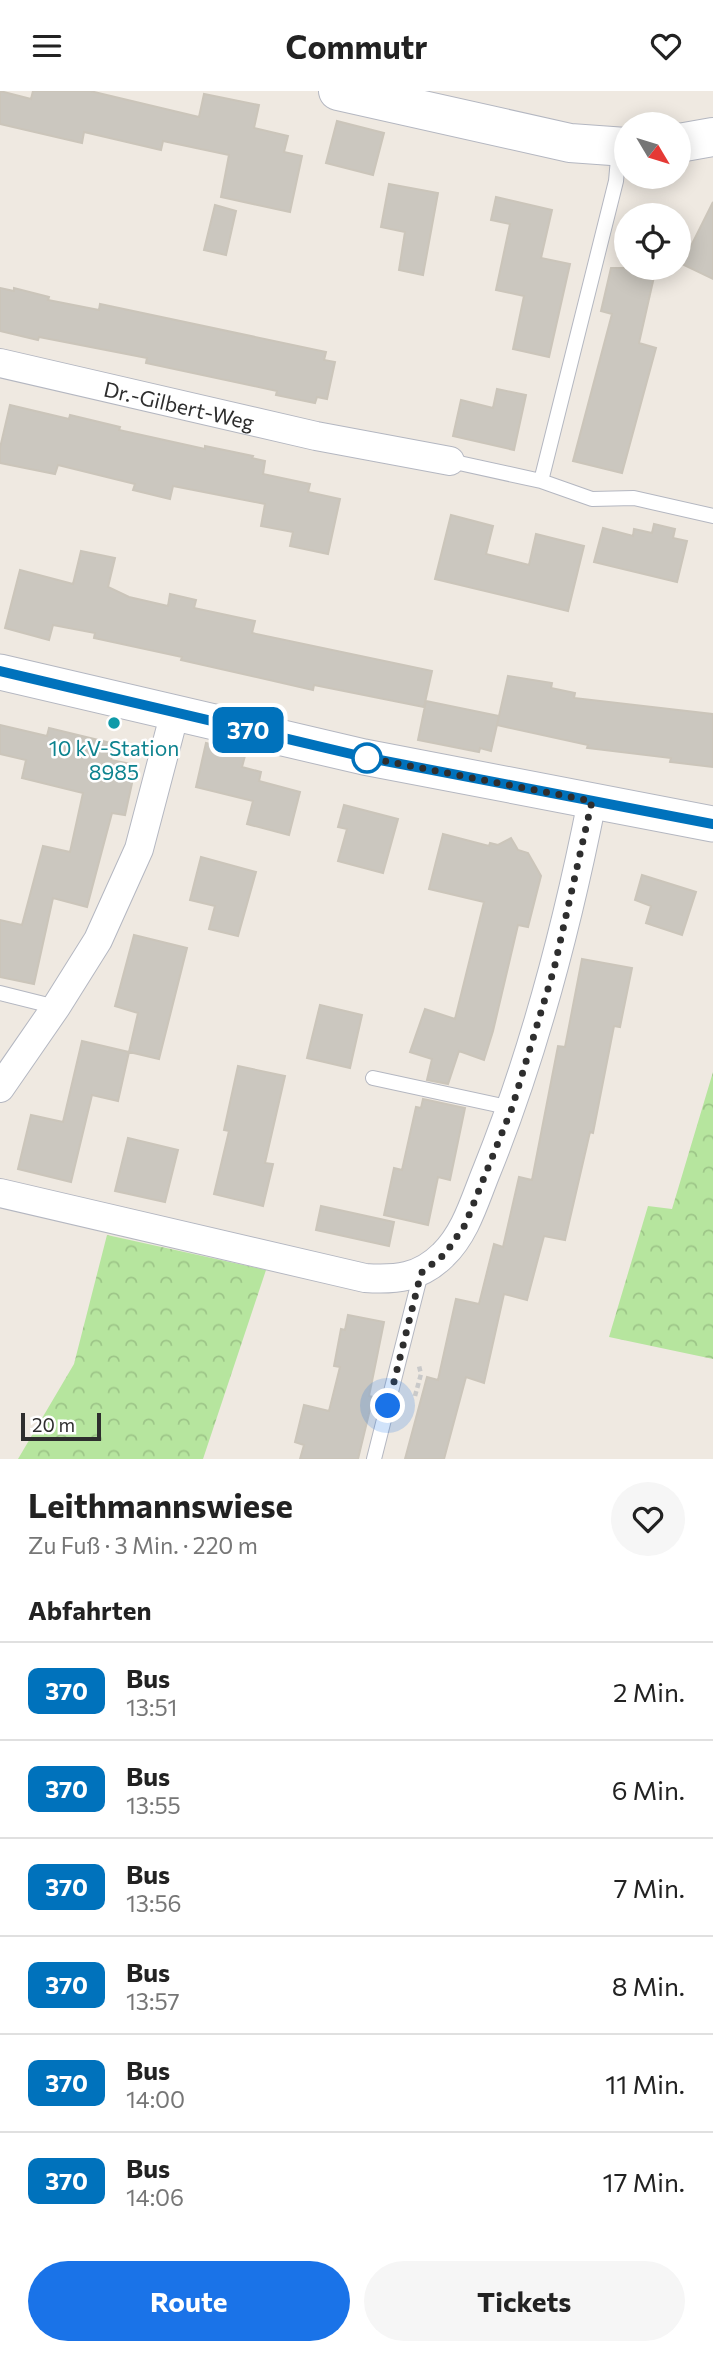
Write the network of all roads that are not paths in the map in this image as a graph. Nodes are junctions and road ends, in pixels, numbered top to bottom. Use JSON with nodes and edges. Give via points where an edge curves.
{"nodes":[{"id":1,"x":338,"y":91,"type":"edge"},
{"id":2,"x":713,"y":137,"type":"edge"},
{"id":3,"x":691,"y":141,"type":"edge"},
{"id":4,"x":614,"y":146,"type":"edge"},
{"id":5,"x":614,"y":189,"type":"edge"},
{"id":6,"x":0,"y":363,"type":"edge"},
{"id":7,"x":450,"y":461,"type":"joint"},
{"id":8,"x":541,"y":481,"type":"junction"},
{"id":9,"x":713,"y":516,"type":"edge"},
{"id":10,"x":0,"y":671,"type":"edge"},
{"id":11,"x":175,"y":712,"type":"junction"},
{"id":12,"x":592,"y":801,"type":"junction"},
{"id":13,"x":713,"y":824,"type":"edge"},
{"id":14,"x":0,"y":993,"type":"edge"},
{"id":15,"x":56,"y":1007,"type":"junction"},
{"id":16,"x":373,"y":1078,"type":"dead end"},
{"id":17,"x":0,"y":1088,"type":"edge"},
{"id":18,"x":512,"y":1108,"type":"junction"},
{"id":19,"x":0,"y":1193,"type":"edge"},
{"id":20,"x":421,"y":1273,"type":"junction"},
{"id":21,"x":374,"y":1459,"type":"edge"}],
"edges":[{"from":1,"to":4,"type":"main road","via":[[570,143]]},
{"from":2,"to":3,"type":"main road"},
{"from":5,"to":8,"type":"lane"},
{"from":6,"to":7,"type":"street","name":"Dr.-Gilbert-Weg","via":[[316,436],[357,453]]},
{"from":7,"to":8,"type":"lane"},
{"from":8,"to":9,"type":"lane","via":[[592,499],[634,498]]},
{"from":10,"to":11,"type":"street"},
{"from":11,"to":12,"type":"street","via":[[364,757]]},
{"from":11,"to":15,"type":"street","via":[[139,849],[98,940]]},
{"from":12,"to":13,"type":"street"},
{"from":12,"to":18,"type":"street","via":[[554,969]]},
{"from":14,"to":15,"type":"lane"},
{"from":15,"to":17,"type":"street"},
{"from":16,"to":18,"type":"lane"},
{"from":18,"to":20,"type":"street","via":[[465,1225],[445,1254]]},
{"from":19,"to":20,"type":"street","via":[[365,1278],[395,1280]]},
{"from":20,"to":21,"type":"lane"}]}
